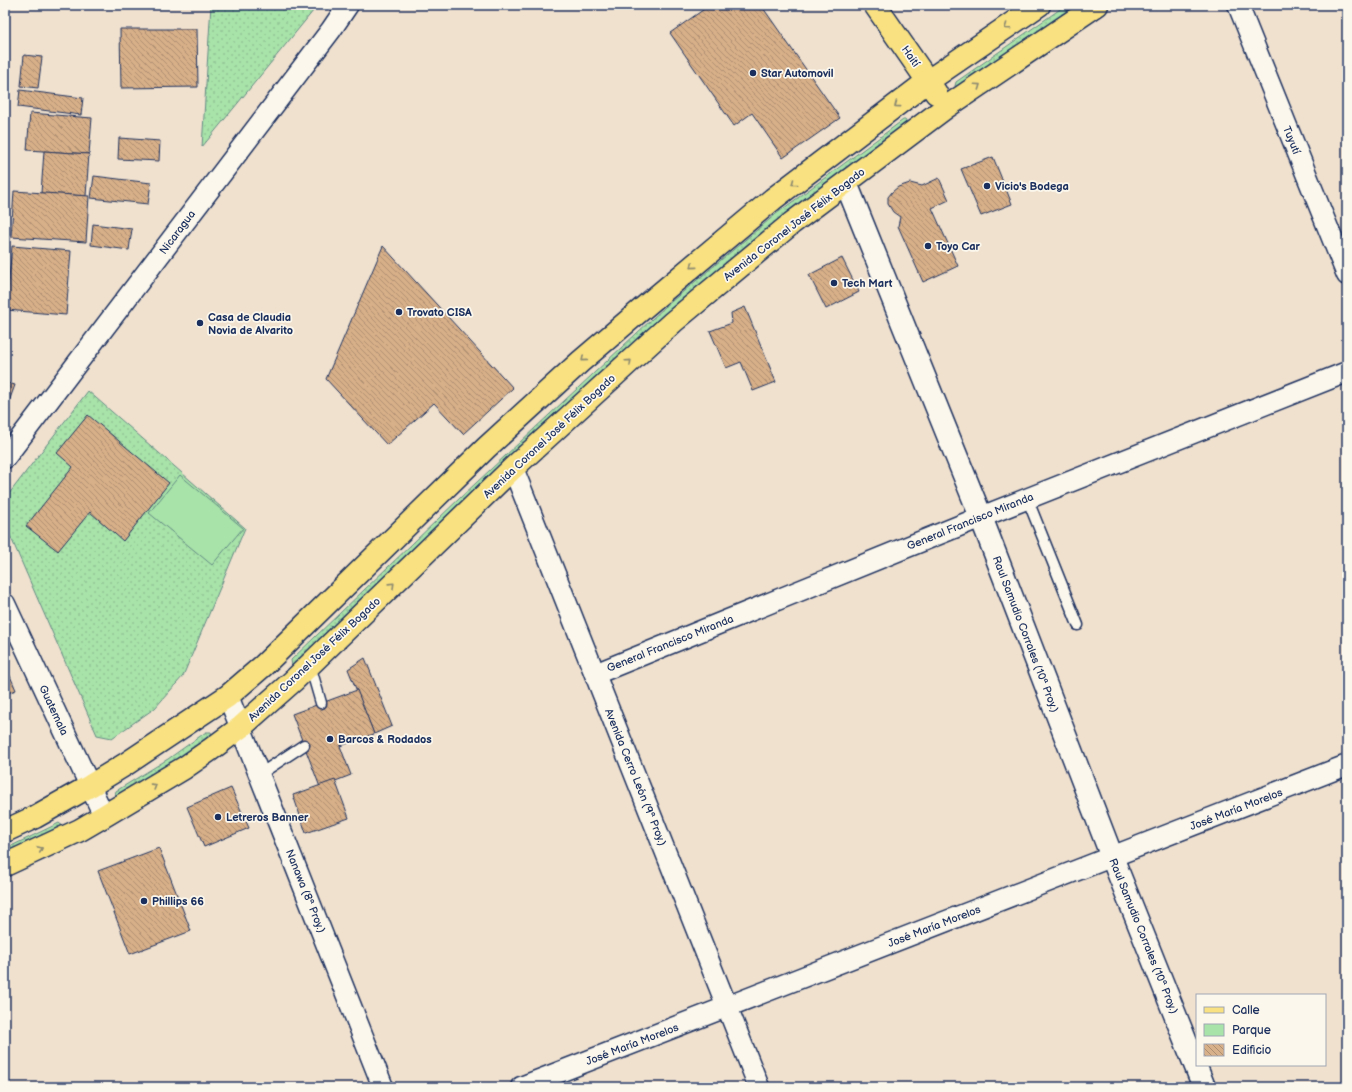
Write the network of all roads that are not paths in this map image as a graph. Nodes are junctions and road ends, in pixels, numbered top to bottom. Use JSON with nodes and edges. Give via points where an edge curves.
{"nodes":[{"id":1,"x":348,"y":5,"type":"edge"},
{"id":2,"x":875,"y":5,"type":"edge"},
{"id":3,"x":1039,"y":5,"type":"edge"},
{"id":4,"x":1096,"y":5,"type":"edge"},
{"id":5,"x":1238,"y":5,"type":"edge"},
{"id":6,"x":928,"y":81,"type":"junction"},
{"id":7,"x":946,"y":108,"type":"junction"},
{"id":8,"x":846,"y":183,"type":"junction"},
{"id":9,"x":1347,"y":275,"type":"edge"},
{"id":10,"x":1347,"y":372,"type":"edge"},
{"id":11,"x":5,"y":458,"type":"edge"},
{"id":12,"x":513,"y":468,"type":"junction"},
{"id":13,"x":1027,"y":498,"type":"junction"},
{"id":14,"x":981,"y":517,"type":"junction"},
{"id":15,"x":5,"y":604,"type":"edge"},
{"id":16,"x":1078,"y":625,"type":"dead end"},
{"id":17,"x":310,"y":665,"type":"junction"},
{"id":18,"x":595,"y":674,"type":"junction"},
{"id":19,"x":228,"y":696,"type":"junction"},
{"id":20,"x":321,"y":703,"type":"dead end"},
{"id":21,"x":241,"y":727,"type":"junction"},
{"id":22,"x":304,"y":745,"type":"dead end"},
{"id":23,"x":1347,"y":766,"type":"edge"},
{"id":24,"x":260,"y":774,"type":"junction"},
{"id":25,"x":90,"y":786,"type":"junction"},
{"id":26,"x":104,"y":816,"type":"junction"},
{"id":27,"x":5,"y":830,"type":"edge"},
{"id":28,"x":1112,"y":857,"type":"junction"},
{"id":29,"x":5,"y":865,"type":"edge"},
{"id":30,"x":727,"y":1007,"type":"junction"},
{"id":31,"x":384,"y":1087,"type":"edge"},
{"id":32,"x":521,"y":1087,"type":"edge"},
{"id":33,"x":759,"y":1087,"type":"edge"},
{"id":34,"x":1204,"y":1087,"type":"edge"}],
"edges":[{"from":1,"to":11,"type":"street","name":"Nicaragua"},
{"from":2,"to":6,"type":"main road","name":"Haití"},
{"from":3,"to":6,"type":"main road","one_way":true},
{"from":7,"to":4,"type":"main road","name":"Avenida Coronel José Félix Bogado","one_way":true},
{"from":5,"to":9,"type":"street","name":"Tuyutí"},
{"from":6,"to":7,"type":"main road","name":"Haití"},
{"from":6,"to":19,"type":"main road","one_way":true,"via":[[773,199],[580,362],[486,448],[264,665]]},
{"from":7,"to":8,"type":"main road","name":"Avenida Coronel José Félix Bogado"},
{"from":12,"to":8,"type":"main road","name":"Avenida Coronel José Félix Bogado","one_way":true,"via":[[673,322],[792,223]]},
{"from":8,"to":14,"type":"street","name":"Raul Samudio Corrales (10ª Proy.)"},
{"from":10,"to":13,"type":"street","name":"General Francisco Miranda"},
{"from":17,"to":12,"type":"main road","name":"Avenida Coronel José Félix Bogado","one_way":true},
{"from":12,"to":18,"type":"street","name":"Avenida Cerro León (9ª Proy.)"},
{"from":13,"to":14,"type":"street","name":"General Francisco Miranda"},
{"from":13,"to":16,"type":"lane"},
{"from":14,"to":18,"type":"street","name":"General Francisco Miranda"},
{"from":14,"to":28,"type":"street","name":"Raul Samudio Corrales (10ª Proy.)"},
{"from":15,"to":25,"type":"street","name":"Guatemala"},
{"from":17,"to":20,"type":"lane"},
{"from":17,"to":21,"type":"main road","name":"Avenida Coronel José Félix Bogado"},
{"from":18,"to":30,"type":"street","name":"Avenida Cerro León (9ª Proy.)"},
{"from":19,"to":21,"type":"street","name":"Nanawa (8ª Proy.)"},
{"from":19,"to":25,"type":"main road"},
{"from":21,"to":24,"type":"street","name":"Nanawa (8ª Proy.)"},
{"from":26,"to":21,"type":"main road","name":"Avenida Coronel José Félix Bogado","one_way":true,"via":[[190,763]]},
{"from":22,"to":24,"type":"lane"},
{"from":23,"to":28,"type":"street","name":"José María Morelos"},
{"from":24,"to":31,"type":"street","name":"Nanawa (8ª Proy.)"},
{"from":25,"to":26,"type":"street","name":"Guatemala"},
{"from":25,"to":27,"type":"main road","via":[[35,817]]},
{"from":29,"to":26,"type":"main road","name":"Avenida Coronel José Félix Bogado","one_way":true},
{"from":28,"to":30,"type":"street","name":"José María Morelos"},
{"from":28,"to":34,"type":"street","name":"Raul Samudio Corrales (10ª Proy.)"},
{"from":30,"to":32,"type":"street","name":"José María Morelos"},
{"from":30,"to":33,"type":"street","name":"Avenida Cerro León (9ª Proy.)"}]}
